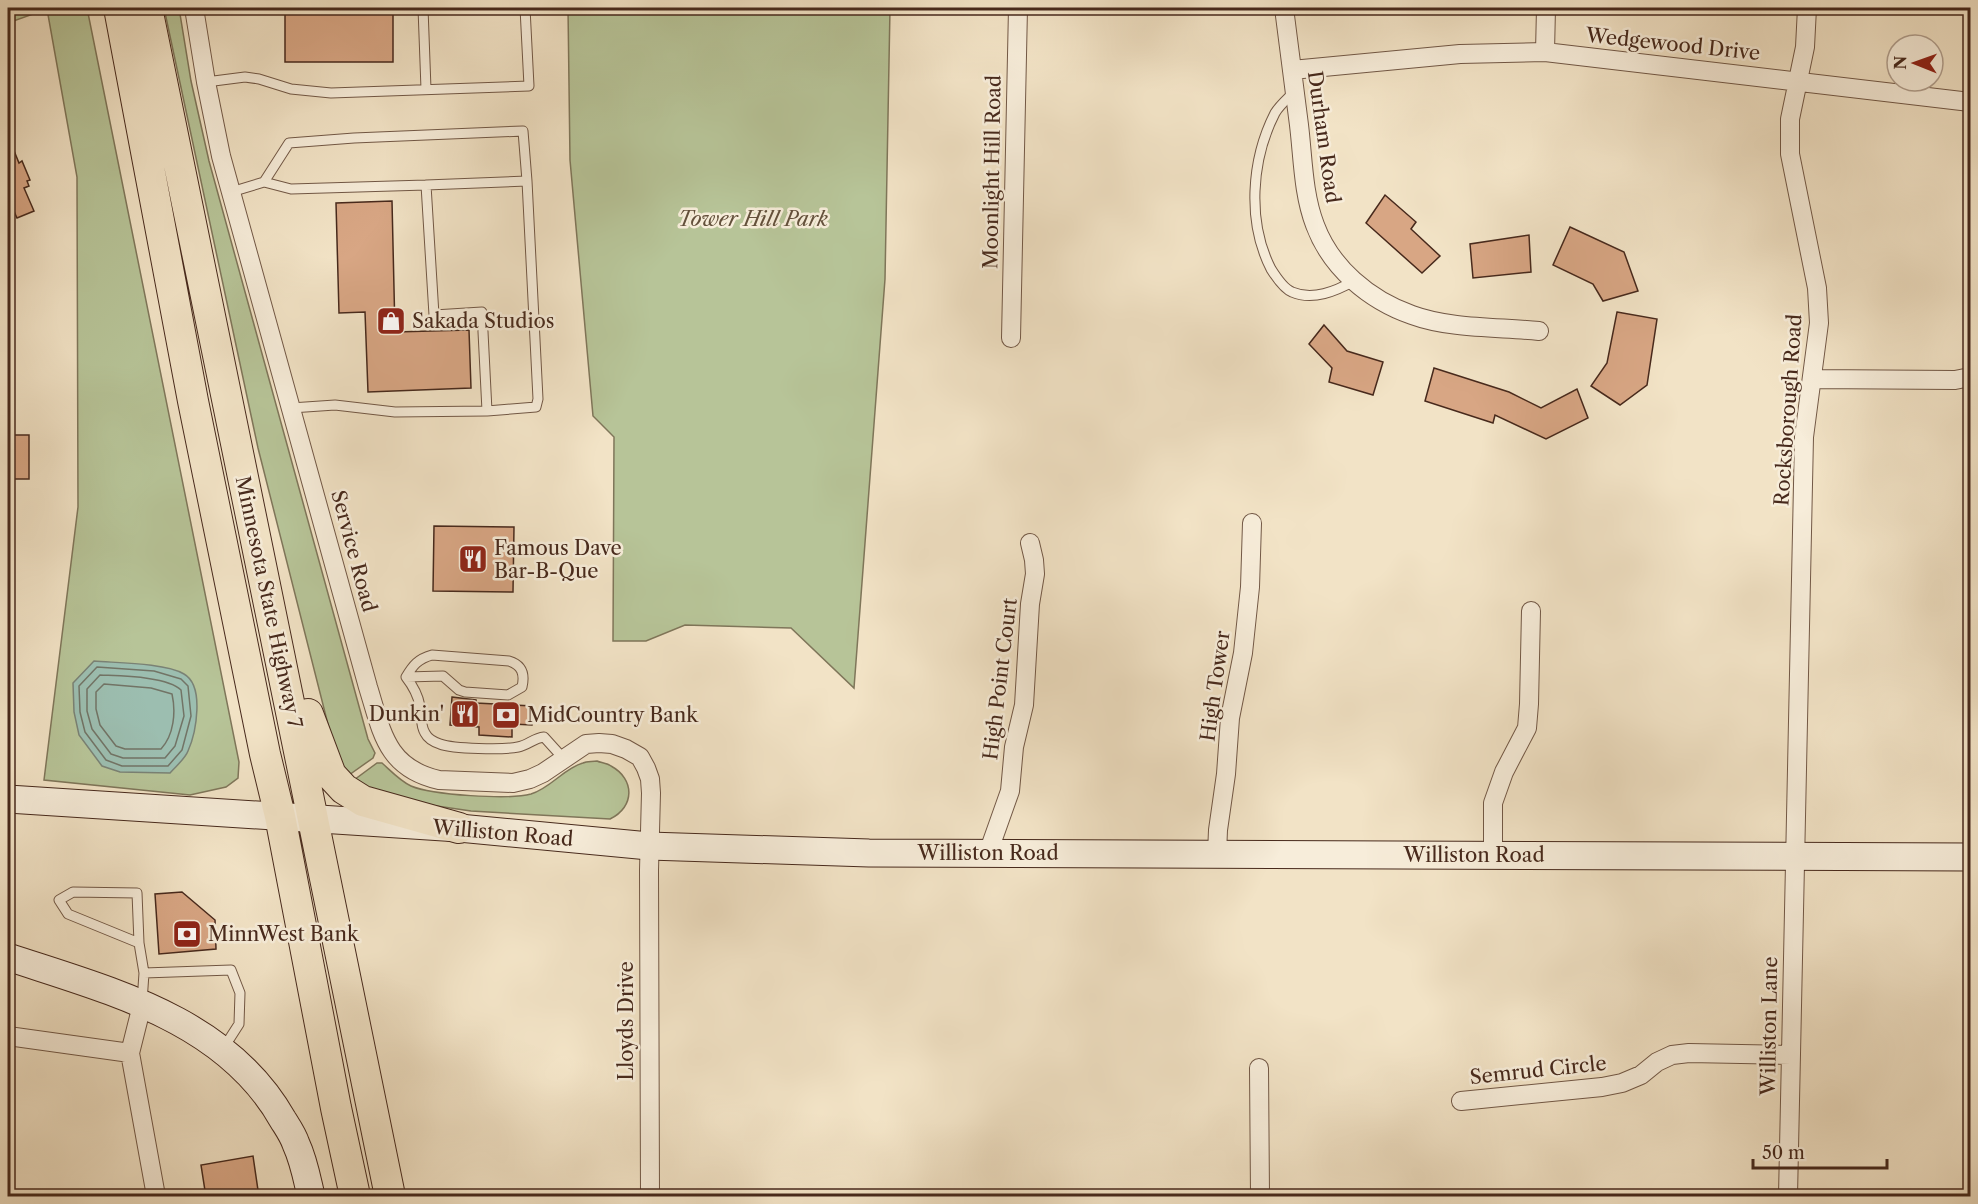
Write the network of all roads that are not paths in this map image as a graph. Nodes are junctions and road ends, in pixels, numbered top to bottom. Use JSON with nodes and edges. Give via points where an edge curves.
{"nodes":[{"id":1,"x":119,"y":8,"type":"edge"},
{"id":2,"x":147,"y":8,"type":"edge"},
{"id":3,"x":195,"y":8,"type":"edge"},
{"id":4,"x":423,"y":8,"type":"edge"},
{"id":5,"x":525,"y":8,"type":"edge"},
{"id":6,"x":1018,"y":8,"type":"edge"},
{"id":7,"x":1284,"y":8,"type":"edge"},
{"id":8,"x":1546,"y":8,"type":"edge"},
{"id":9,"x":1807,"y":8,"type":"edge"},
{"id":10,"x":1545,"y":52,"type":"junction"},
{"id":11,"x":1292,"y":70,"type":"junction"},
{"id":12,"x":1798,"y":81,"type":"junction"},
{"id":13,"x":206,"y":82,"type":"junction"},
{"id":14,"x":426,"y":89,"type":"junction"},
{"id":15,"x":1295,"y":91,"type":"junction"},
{"id":16,"x":1971,"y":102,"type":"edge"},
{"id":17,"x":527,"y":181,"type":"junction"},
{"id":18,"x":264,"y":182,"type":"junction"},
{"id":19,"x":426,"y":185,"type":"junction"},
{"id":20,"x":231,"y":192,"type":"junction"},
{"id":21,"x":1354,"y":281,"type":"junction"},
{"id":22,"x":1539,"y":331,"type":"dead end"},
{"id":23,"x":1011,"y":338,"type":"dead end"},
{"id":24,"x":1971,"y":377,"type":"edge"},
{"id":25,"x":1812,"y":379,"type":"junction"},
{"id":26,"x":291,"y":408,"type":"junction"},
{"id":27,"x":487,"y":411,"type":"junction"},
{"id":28,"x":1252,"y":523,"type":"dead end"},
{"id":29,"x":1030,"y":543,"type":"dead end"},
{"id":30,"x":271,"y":610,"type":"junction"},
{"id":31,"x":1531,"y":611,"type":"dead end"},
{"id":32,"x":406,"y":677,"type":"junction"},
{"id":33,"x":563,"y":758,"type":"junction"},
{"id":34,"x":8,"y":799,"type":"edge"},
{"id":35,"x":280,"y":816,"type":"junction"},
{"id":36,"x":314,"y":819,"type":"junction"},
{"id":37,"x":459,"y":828,"type":"junction"},
{"id":38,"x":649,"y":846,"type":"junction"},
{"id":39,"x":988,"y":854,"type":"junction"},
{"id":40,"x":1217,"y":854,"type":"junction"},
{"id":41,"x":1493,"y":855,"type":"junction"},
{"id":42,"x":1796,"y":856,"type":"junction"},
{"id":43,"x":1971,"y":857,"type":"edge"},
{"id":44,"x":139,"y":943,"type":"junction"},
{"id":45,"x":8,"y":957,"type":"edge"},
{"id":46,"x":144,"y":973,"type":"junction"},
{"id":47,"x":142,"y":1005,"type":"junction"},
{"id":48,"x":8,"y":1036,"type":"edge"},
{"id":49,"x":222,"y":1050,"type":"junction"},
{"id":50,"x":130,"y":1053,"type":"junction"},
{"id":51,"x":1791,"y":1055,"type":"junction"},
{"id":52,"x":1259,"y":1068,"type":"dead end"},
{"id":53,"x":1461,"y":1101,"type":"dead end"},
{"id":54,"x":156,"y":1197,"type":"edge"},
{"id":55,"x":311,"y":1197,"type":"edge"},
{"id":56,"x":355,"y":1197,"type":"edge"},
{"id":57,"x":390,"y":1197,"type":"edge"},
{"id":58,"x":650,"y":1197,"type":"edge"},
{"id":59,"x":1260,"y":1197,"type":"edge"},
{"id":60,"x":1788,"y":1197,"type":"edge"}],
"edges":[{"from":1,"to":35,"type":"main road","name":"Minnesota State Highway 7","via":[[193,401]]},
{"from":2,"to":30,"type":"main road","name":"Minnesota State Highway 7"},
{"from":3,"to":13,"type":"street","name":"Service Road"},
{"from":4,"to":14,"type":"lane"},
{"from":5,"to":14,"type":"lane","via":[[529,86]]},
{"from":6,"to":23,"type":"street","name":"Moonlight Hill Road"},
{"from":7,"to":11,"type":"street","name":"Durham Road"},
{"from":8,"to":10,"type":"street"},
{"from":9,"to":12,"type":"street","name":"Rocksborough Road"},
{"from":10,"to":11,"type":"street","name":"Wedgewood Drive","via":[[1460,54]]},
{"from":10,"to":12,"type":"street","name":"Wedgewood Drive"},
{"from":11,"to":15,"type":"street","name":"Durham Road"},
{"from":12,"to":16,"type":"street","name":"Wedgewood Drive"},
{"from":12,"to":25,"type":"street","name":"Rocksborough Road","via":[[1790,119],[1790,154],[1817,288],[1819,323]]},
{"from":13,"to":14,"type":"lane","via":[[245,77],[291,89],[331,93]]},
{"from":13,"to":20,"type":"street","name":"Service Road"},
{"from":15,"to":21,"type":"street","name":"Durham Road","via":[[1315,225],[1332,255]]},
{"from":15,"to":21,"type":"lane","via":[[1276,112],[1262,150],[1255,190],[1256,224],[1264,255],[1276,278],[1292,292],[1314,296]]},
{"from":17,"to":18,"type":"lane","via":[[523,131],[289,143]]},
{"from":17,"to":19,"type":"lane"},
{"from":17,"to":27,"type":"lane","via":[[538,399],[536,407]]},
{"from":18,"to":19,"type":"lane","via":[[291,189]]},
{"from":18,"to":20,"type":"lane"},
{"from":19,"to":27,"type":"lane","via":[[434,315],[482,312]]},
{"from":20,"to":26,"type":"street","name":"Service Road"},
{"from":21,"to":22,"type":"street","name":"Durham Road","via":[[1381,303],[1414,316]]},
{"from":24,"to":25,"type":"street"},
{"from":25,"to":42,"type":"street","name":"Rocksborough Road","via":[[1804,437]]},
{"from":26,"to":27,"type":"lane","via":[[335,405],[395,412]]},
{"from":26,"to":33,"type":"street","name":"Service Road","via":[[365,677],[390,750],[413,771],[439,780],[513,783],[536,776]]},
{"from":28,"to":40,"type":"street","name":"High Tower","via":[[1245,642],[1230,718]]},
{"from":29,"to":39,"type":"street","name":"High Point Court","via":[[1035,574],[1024,705],[1014,747],[1010,791]]},
{"from":30,"to":36,"type":"main road","name":"Minnesota State Highway 7"},
{"from":30,"to":37,"type":"main road","via":[[323,756],[344,789],[363,801]]},
{"from":31,"to":41,"type":"street","via":[[1527,728],[1493,803]]},
{"from":32,"to":32,"type":"lane","via":[[421,658],[432,655],[509,661],[517,664],[524,679],[522,687],[508,695],[465,692],[443,676]]},
{"from":32,"to":33,"type":"lane","via":[[416,691],[422,727],[434,742],[512,748],[544,737]]},
{"from":33,"to":38,"type":"street","name":"Service Road","via":[[586,744],[599,743],[612,744],[640,757],[650,779]]},
{"from":34,"to":35,"type":"main road","name":"Williston Road"},
{"from":35,"to":36,"type":"main road","name":"Williston Road"},
{"from":35,"to":56,"type":"main road","name":"Minnesota State Highway 7"},
{"from":36,"to":37,"type":"main road","name":"Williston Road"},
{"from":36,"to":57,"type":"main road","name":"Minnesota State Highway 7"},
{"from":37,"to":38,"type":"main road","name":"Williston Road"},
{"from":38,"to":39,"type":"main road","name":"Williston Road"},
{"from":38,"to":58,"type":"street","name":"Lloyds Drive"},
{"from":39,"to":40,"type":"main road","name":"Williston Road"},
{"from":40,"to":41,"type":"main road","name":"Williston Road"},
{"from":41,"to":42,"type":"main road","name":"Williston Road"},
{"from":42,"to":43,"type":"main road","name":"Williston Road"},
{"from":42,"to":51,"type":"street","name":"Williston Lane"},
{"from":44,"to":44,"type":"lane","via":[[68,914],[59,900],[73,892],[137,893]]},
{"from":44,"to":46,"type":"lane"},
{"from":45,"to":47,"type":"main road"},
{"from":46,"to":47,"type":"lane"},
{"from":46,"to":49,"type":"lane","via":[[231,970],[240,993],[239,1024]]},
{"from":47,"to":49,"type":"main road","via":[[206,1037]]},
{"from":47,"to":50,"type":"street"},
{"from":48,"to":50,"type":"street"},
{"from":49,"to":55,"type":"main road","via":[[259,1083],[279,1112],[296,1143]]},
{"from":50,"to":54,"type":"street"},
{"from":51,"to":53,"type":"street","name":"Semrud Circle","via":[[1672,1055],[1622,1083]]},
{"from":51,"to":60,"type":"street","name":"Williston Lane"},
{"from":52,"to":59,"type":"street"}]}
